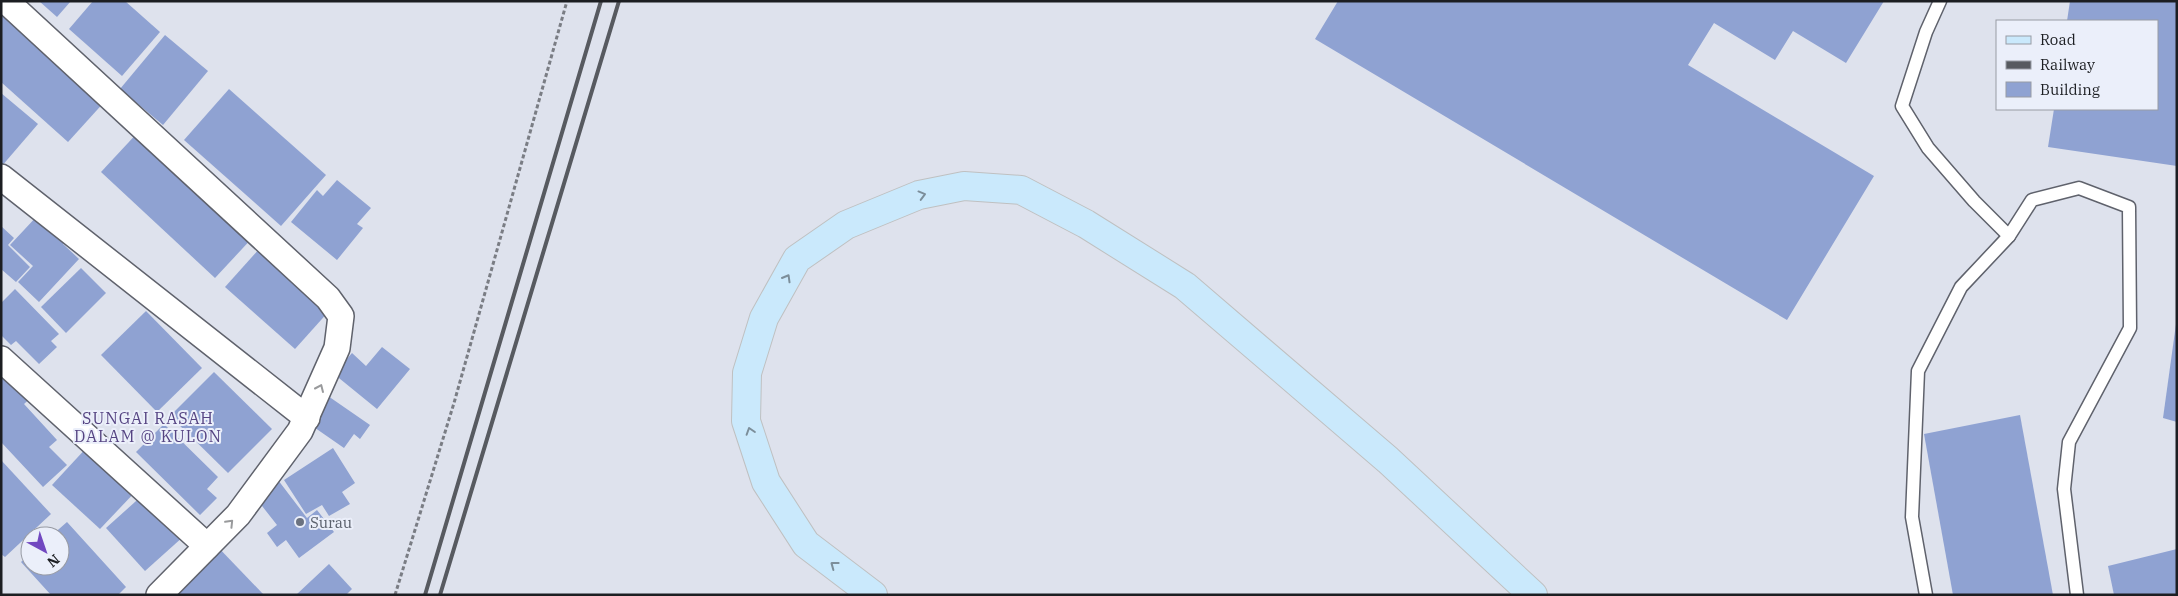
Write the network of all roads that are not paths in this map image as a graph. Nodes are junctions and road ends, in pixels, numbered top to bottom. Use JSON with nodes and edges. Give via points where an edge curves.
{"nodes":[{"id":1,"x":6,"y":1,"type":"edge"},
{"id":2,"x":1940,"y":1,"type":"edge"},
{"id":3,"x":1,"y":177,"type":"edge"},
{"id":4,"x":2010,"y":236,"type":"junction"},
{"id":5,"x":1,"y":359,"type":"edge"},
{"id":6,"x":306,"y":418,"type":"junction"},
{"id":7,"x":207,"y":546,"type":"junction"},
{"id":8,"x":159,"y":595,"type":"edge"},
{"id":9,"x":873,"y":595,"type":"edge"},
{"id":10,"x":1533,"y":595,"type":"edge"},
{"id":11,"x":1926,"y":595,"type":"edge"},
{"id":12,"x":2077,"y":595,"type":"edge"}],
"edges":[{"from":6,"to":1,"type":"street","one_way":true,"via":[[337,348],[341,316],[328,298]]},
{"from":2,"to":4,"type":"lane","via":[[1926,32],[1902,106],[1928,148]]},
{"from":3,"to":6,"type":"street"},
{"from":4,"to":11,"type":"lane","via":[[1961,287],[1918,371],[1912,517]]},
{"from":4,"to":12,"type":"lane","via":[[2032,200],[2080,188],[2130,208],[2130,328],[2069,442],[2064,489]]},
{"from":5,"to":7,"type":"street"},
{"from":7,"to":6,"type":"street","one_way":true,"via":[[238,515],[300,431]]},
{"from":7,"to":8,"type":"street"},
{"from":9,"to":10,"type":"main road","one_way":true,"via":[[806,544],[766,482],[746,420],[747,373],[764,318],[797,260],[846,225],[919,195],[964,186],[1021,190],[1086,224],[1185,286],[1388,460]]}]}
